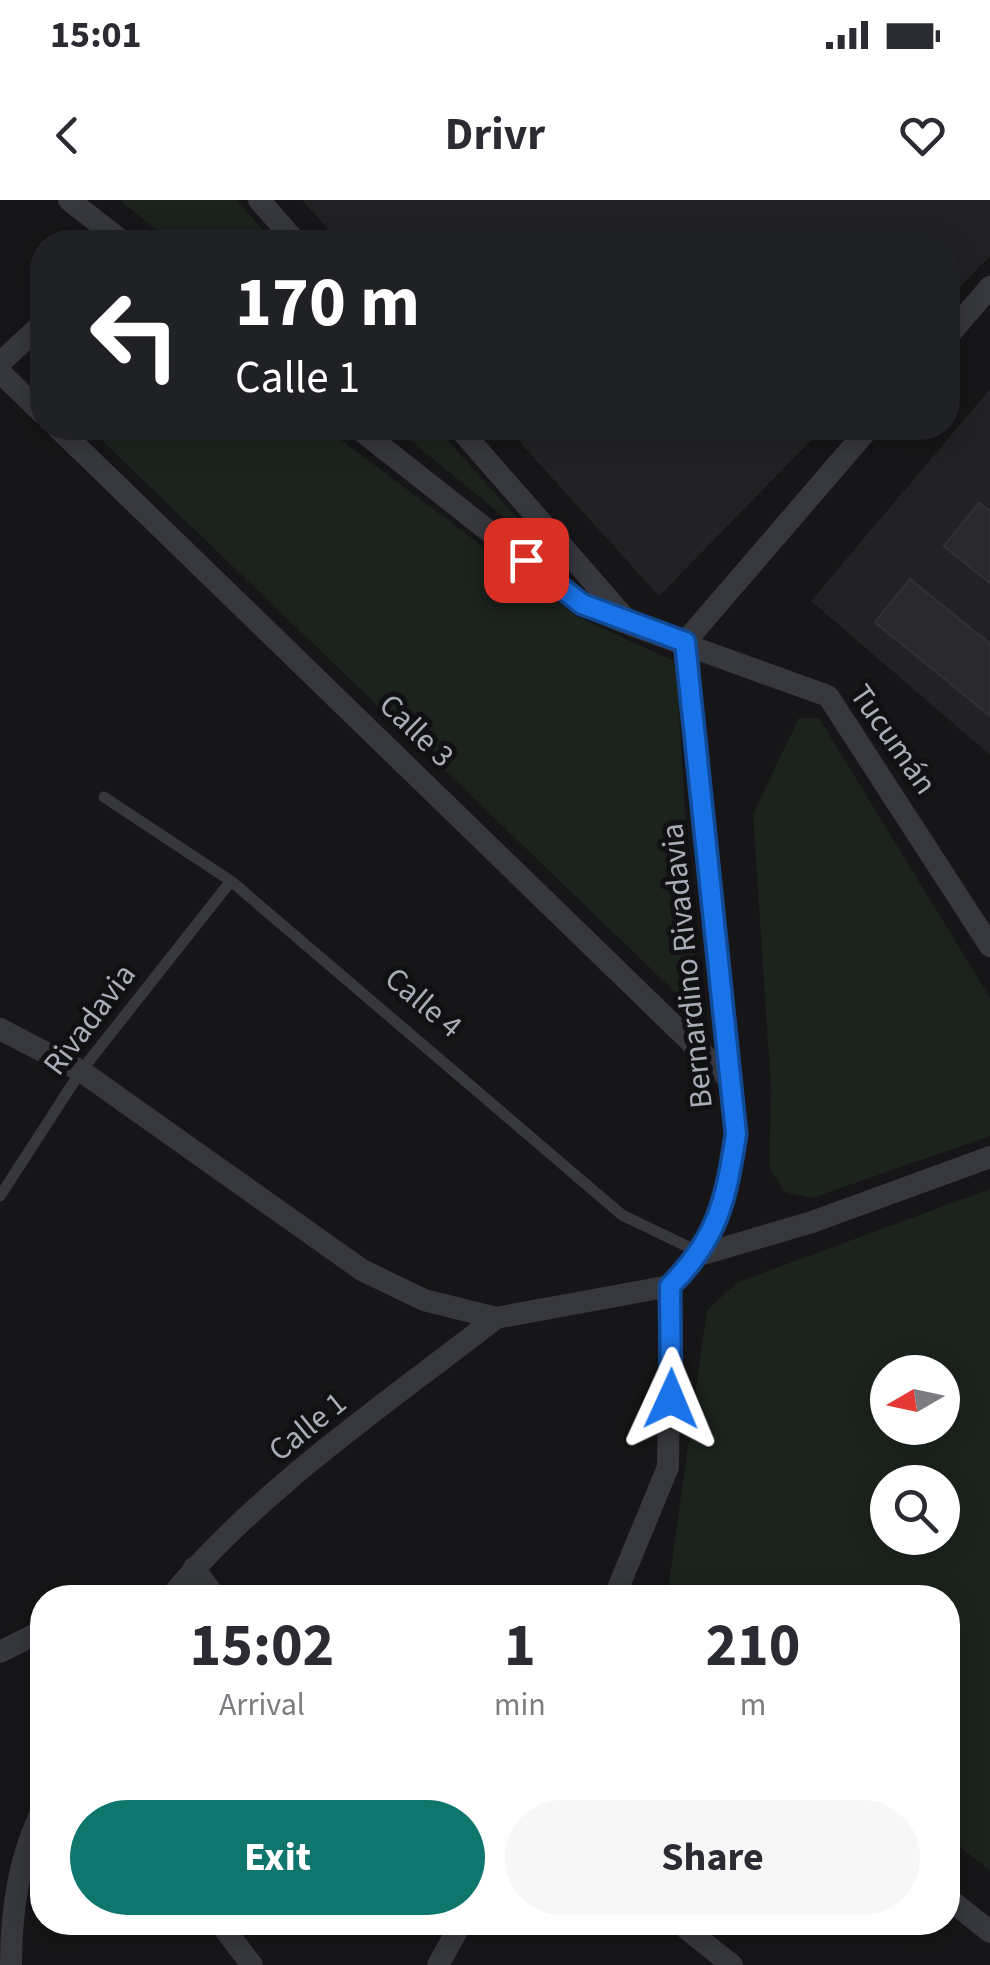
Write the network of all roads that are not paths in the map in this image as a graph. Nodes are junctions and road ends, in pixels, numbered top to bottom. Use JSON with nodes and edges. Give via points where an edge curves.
{"nodes":[{"id":1,"x":69,"y":200,"type":"edge"},
{"id":2,"x":259,"y":200,"type":"edge"},
{"id":3,"x":108,"y":230,"type":"edge"},
{"id":4,"x":285,"y":230,"type":"edge"},
{"id":5,"x":990,"y":287,"type":"edge"},
{"id":6,"x":960,"y":322,"type":"edge"},
{"id":7,"x":30,"y":335,"type":"edge"},
{"id":8,"x":0,"y":363,"type":"edge"},
{"id":9,"x":0,"y":372,"type":"edge"},
{"id":10,"x":30,"y":401,"type":"edge"},
{"id":11,"x":70,"y":440,"type":"edge"},
{"id":12,"x":373,"y":440,"type":"edge"},
{"id":13,"x":469,"y":440,"type":"edge"},
{"id":14,"x":859,"y":440,"type":"edge"},
{"id":15,"x":631,"y":624,"type":"junction"},
{"id":16,"x":685,"y":642,"type":"junction"},
{"id":17,"x":104,"y":797,"type":"dead end"},
{"id":18,"x":231,"y":881,"type":"junction"},
{"id":19,"x":990,"y":946,"type":"edge"},
{"id":20,"x":0,"y":1028,"type":"edge"},
{"id":21,"x":80,"y":1072,"type":"junction"},
{"id":22,"x":730,"y":1080,"type":"junction"},
{"id":23,"x":990,"y":1157,"type":"edge"},
{"id":24,"x":0,"y":1196,"type":"edge"},
{"id":25,"x":703,"y":1254,"type":"junction"},
{"id":26,"x":670,"y":1286,"type":"junction"},
{"id":27,"x":496,"y":1318,"type":"junction"},
{"id":28,"x":194,"y":1568,"type":"junction"},
{"id":29,"x":180,"y":1585,"type":"edge"},
{"id":30,"x":206,"y":1585,"type":"edge"},
{"id":31,"x":619,"y":1585,"type":"edge"},
{"id":32,"x":30,"y":1637,"type":"edge"},
{"id":33,"x":0,"y":1652,"type":"edge"},
{"id":34,"x":30,"y":1858,"type":"edge"},
{"id":35,"x":960,"y":1908,"type":"edge"},
{"id":36,"x":990,"y":1932,"type":"edge"},
{"id":37,"x":229,"y":1935,"type":"edge"},
{"id":38,"x":456,"y":1935,"type":"edge"},
{"id":39,"x":694,"y":1935,"type":"edge"},
{"id":40,"x":444,"y":1962,"type":"edge"},
{"id":41,"x":11,"y":1965,"type":"edge"},
{"id":42,"x":252,"y":1965,"type":"edge"},
{"id":43,"x":732,"y":1965,"type":"edge"}],
"edges":[{"from":1,"to":3,"type":"street"},
{"from":2,"to":4,"type":"street"},
{"from":5,"to":6,"type":"street"},
{"from":7,"to":8,"type":"street"},
{"from":9,"to":10,"type":"street"},
{"from":11,"to":22,"type":"street","name":"Calle 3"},
{"from":12,"to":15,"type":"street","via":[[582,604]]},
{"from":13,"to":15,"type":"street"},
{"from":14,"to":16,"type":"street"},
{"from":15,"to":16,"type":"street"},
{"from":16,"to":19,"type":"street","name":"Tucumán","via":[[828,696]]},
{"from":16,"to":22,"type":"street","name":"Bernardino Rivadavia"},
{"from":17,"to":18,"type":"lane","name":"Calle 4"},
{"from":18,"to":21,"type":"lane","name":"Rivadavia"},
{"from":18,"to":25,"type":"lane","name":"Calle 4","via":[[622,1215]]},
{"from":20,"to":21,"type":"street"},
{"from":21,"to":24,"type":"lane","name":"Rivadavia"},
{"from":21,"to":27,"type":"street","via":[[362,1270],[424,1300]]},
{"from":22,"to":25,"type":"street","name":"Bernardino Rivadavia","via":[[736,1134],[728,1189]]},
{"from":23,"to":25,"type":"street"},
{"from":25,"to":26,"type":"street","name":"Bernardino Rivadavia"},
{"from":26,"to":27,"type":"street"},
{"from":26,"to":31,"type":"street","via":[[668,1467]]},
{"from":27,"to":28,"type":"street","name":"Calle 1","via":[[279,1490]]},
{"from":28,"to":29,"type":"street","name":"Calle 1"},
{"from":28,"to":30,"type":"street"},
{"from":32,"to":33,"type":"street"},
{"from":34,"to":41,"type":"street","via":[[11,1924]]},
{"from":35,"to":36,"type":"street"},
{"from":37,"to":42,"type":"street"},
{"from":38,"to":40,"type":"street"},
{"from":39,"to":43,"type":"street"}]}
